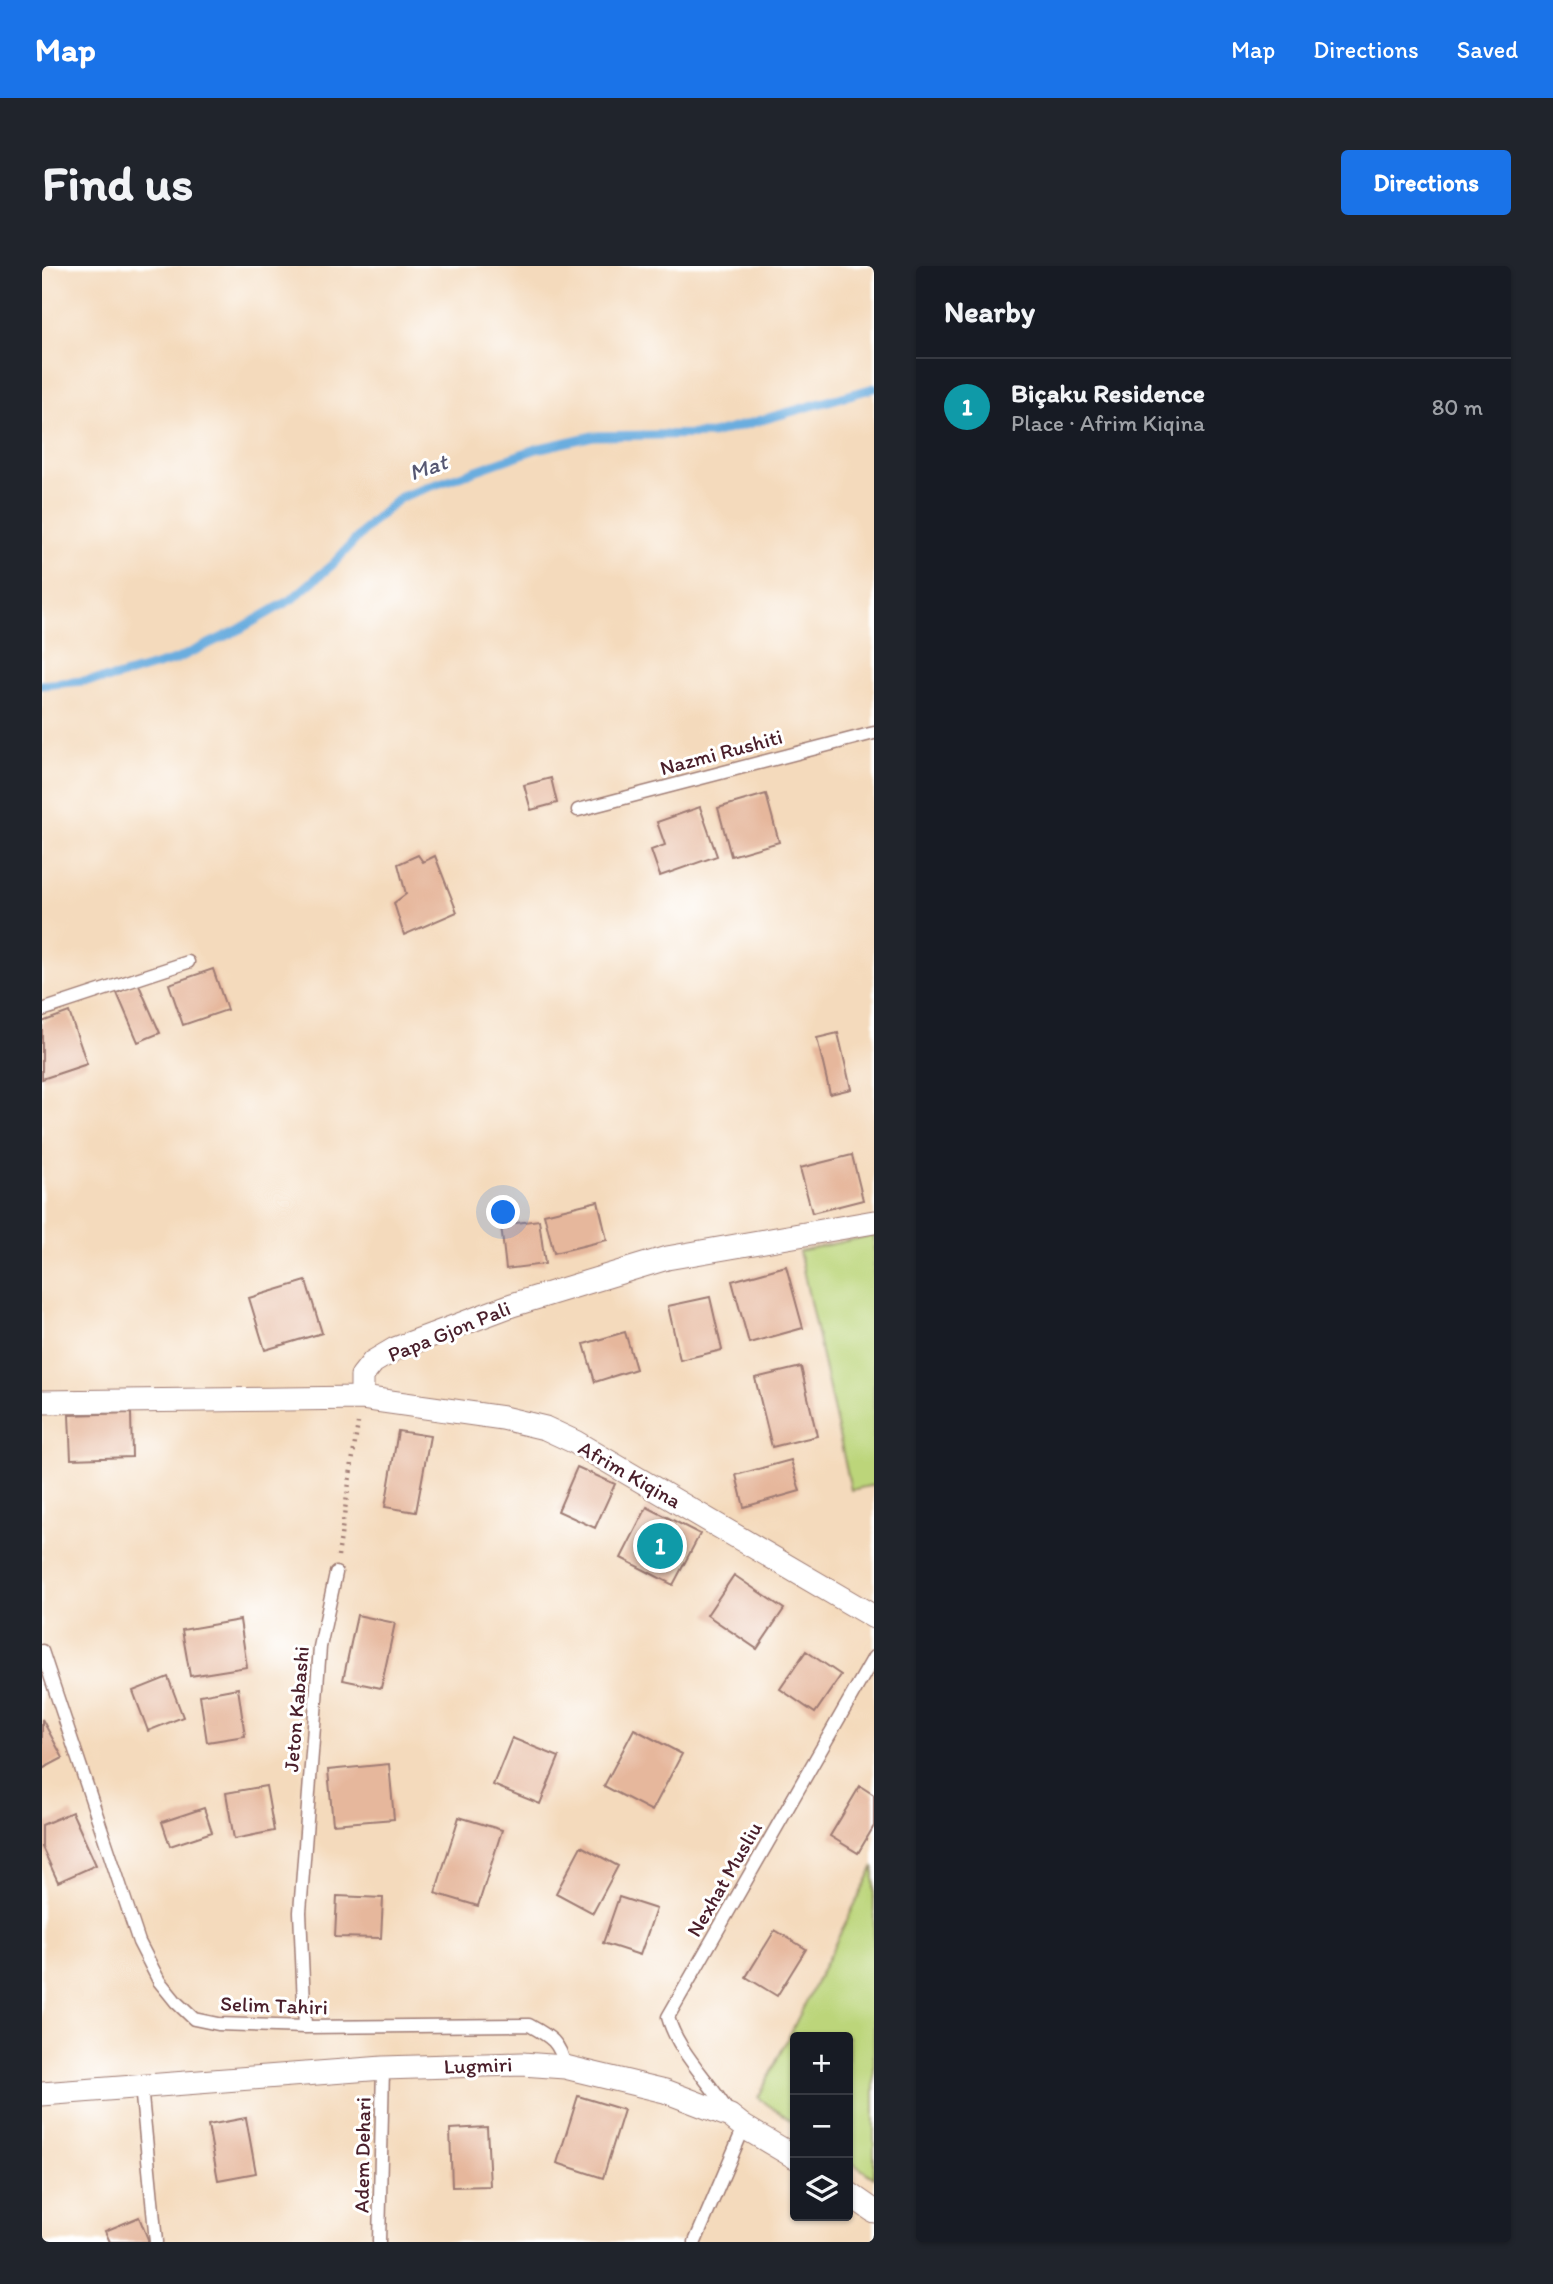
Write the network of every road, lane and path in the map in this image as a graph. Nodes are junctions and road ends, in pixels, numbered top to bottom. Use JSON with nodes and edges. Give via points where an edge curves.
{"nodes":[{"id":1,"x":874,"y":733,"type":"edge"},
{"id":2,"x":578,"y":810,"type":"dead end"},
{"id":3,"x":188,"y":962,"type":"dead end"},
{"id":4,"x":42,"y":1010,"type":"edge"},
{"id":5,"x":874,"y":1222,"type":"edge"},
{"id":6,"x":362,"y":1398,"type":"junction"},
{"id":7,"x":42,"y":1402,"type":"edge"},
{"id":8,"x":336,"y":1573,"type":"joint"},
{"id":9,"x":874,"y":1617,"type":"edge"},
{"id":10,"x":42,"y":1651,"type":"edge"},
{"id":11,"x":874,"y":1657,"type":"edge"},
{"id":12,"x":305,"y":2027,"type":"junction"},
{"id":13,"x":565,"y":2067,"type":"junction"},
{"id":14,"x":383,"y":2068,"type":"junction"},
{"id":15,"x":141,"y":2086,"type":"junction"},
{"id":16,"x":42,"y":2094,"type":"edge"},
{"id":17,"x":737,"y":2122,"type":"junction"},
{"id":18,"x":790,"y":2154,"type":"edge"},
{"id":19,"x":853,"y":2196,"type":"edge"},
{"id":20,"x":874,"y":2211,"type":"edge"},
{"id":21,"x":156,"y":2242,"type":"edge"},
{"id":22,"x":379,"y":2242,"type":"edge"},
{"id":23,"x":695,"y":2242,"type":"edge"}],
"edges":[{"from":1,"to":2,"type":"lane","name":"Nazmi Rushiti"},
{"from":3,"to":4,"type":"lane"},
{"from":5,"to":6,"type":"street","name":"Papa Gjon Pali","via":[[667,1258],[512,1305],[395,1349],[373,1362],[362,1376]]},
{"from":6,"to":7,"type":"street"},
{"from":6,"to":8,"type":"path"},
{"from":6,"to":9,"type":"street","name":"Afrim Kiqina","via":[[545,1428]]},
{"from":8,"to":12,"type":"lane","name":"Jeton Kabashi","via":[[320,1647],[300,1912]]},
{"from":10,"to":12,"type":"lane","name":"Selim Tahiri","via":[[125,1906],[159,1981],[194,2019]]},
{"from":11,"to":17,"type":"lane","name":"Nexhat Musliu","via":[[668,2017],[673,2034]]},
{"from":12,"to":13,"type":"lane","name":"Selim Tahiri","via":[[529,2025],[550,2036]]},
{"from":13,"to":14,"type":"street","name":"Lugmiri"},
{"from":13,"to":17,"type":"street","name":"Lugmiri","via":[[665,2091]]},
{"from":14,"to":15,"type":"street","name":"Lugmiri"},
{"from":14,"to":22,"type":"lane","name":"Adem Dehari"},
{"from":15,"to":16,"type":"street","name":"Lugmiri"},
{"from":15,"to":21,"type":"lane"},
{"from":17,"to":18,"type":"street","name":"Lugmiri"},
{"from":17,"to":23,"type":"lane"},
{"from":19,"to":20,"type":"street"}]}
